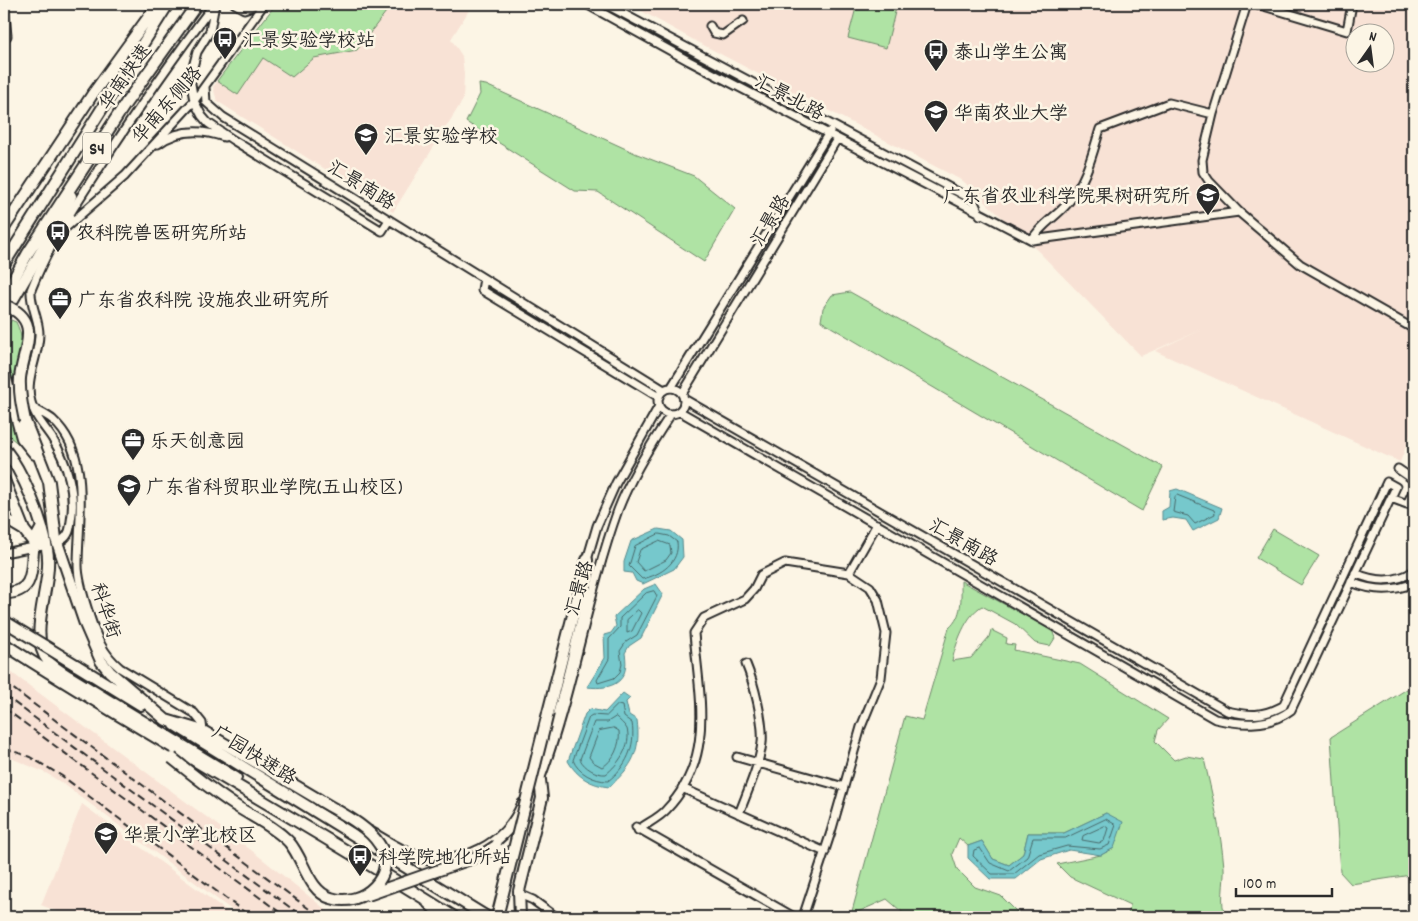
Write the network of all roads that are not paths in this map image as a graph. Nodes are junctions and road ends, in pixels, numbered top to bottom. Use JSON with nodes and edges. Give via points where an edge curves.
{"nodes":[{"id":1,"x":4,"y":4,"type":"edge"},
{"id":2,"x":158,"y":4,"type":"edge"},
{"id":3,"x":168,"y":4,"type":"edge"},
{"id":4,"x":197,"y":4,"type":"edge"},
{"id":5,"x":214,"y":4,"type":"edge"},
{"id":6,"x":235,"y":4,"type":"edge"},
{"id":7,"x":259,"y":4,"type":"edge"},
{"id":8,"x":264,"y":4,"type":"edge"},
{"id":9,"x":580,"y":4,"type":"edge"},
{"id":10,"x":586,"y":4,"type":"edge"},
{"id":11,"x":605,"y":4,"type":"edge"},
{"id":12,"x":1247,"y":4,"type":"edge"},
{"id":13,"x":1257,"y":4,"type":"edge"},
{"id":14,"x":1352,"y":4,"type":"edge"},
{"id":15,"x":607,"y":16,"type":"junction"},
{"id":16,"x":743,"y":22,"type":"dead end"},
{"id":17,"x":710,"y":26,"type":"dead end"},
{"id":18,"x":5,"y":36,"type":"edge"},
{"id":19,"x":205,"y":87,"type":"junction"},
{"id":20,"x":194,"y":101,"type":"junction"},
{"id":21,"x":1213,"y":114,"type":"junction"},
{"id":22,"x":836,"y":126,"type":"junction"},
{"id":23,"x":827,"y":134,"type":"junction"},
{"id":24,"x":837,"y":139,"type":"junction"},
{"id":25,"x":233,"y":140,"type":"junction"},
{"id":26,"x":146,"y":153,"type":"junction"},
{"id":27,"x":77,"y":179,"type":"junction"},
{"id":28,"x":1239,"y":212,"type":"junction"},
{"id":29,"x":981,"y":215,"type":"junction"},
{"id":30,"x":389,"y":220,"type":"junction"},
{"id":31,"x":4,"y":228,"type":"edge"},
{"id":32,"x":58,"y":234,"type":"junction"},
{"id":33,"x":1032,"y":240,"type":"junction"},
{"id":34,"x":4,"y":264,"type":"edge"},
{"id":35,"x":484,"y":279,"type":"junction"},
{"id":36,"x":4,"y":296,"type":"edge"},
{"id":37,"x":4,"y":305,"type":"edge"},
{"id":38,"x":4,"y":315,"type":"edge"},
{"id":39,"x":1414,"y":329,"type":"edge"},
{"id":40,"x":4,"y":372,"type":"edge"},
{"id":41,"x":668,"y":389,"type":"junction"},
{"id":42,"x":659,"y":397,"type":"junction"},
{"id":43,"x":683,"y":397,"type":"junction"},
{"id":44,"x":659,"y":406,"type":"junction"},
{"id":45,"x":33,"y":408,"type":"junction"},
{"id":46,"x":679,"y":411,"type":"junction"},
{"id":47,"x":671,"y":414,"type":"junction"},
{"id":48,"x":4,"y":448,"type":"edge"},
{"id":49,"x":40,"y":461,"type":"junction"},
{"id":50,"x":1398,"y":468,"type":"dead end"},
{"id":51,"x":4,"y":480,"type":"edge"},
{"id":52,"x":1414,"y":480,"type":"edge"},
{"id":53,"x":1414,"y":490,"type":"edge"},
{"id":54,"x":1391,"y":498,"type":"junction"},
{"id":55,"x":4,"y":518,"type":"edge"},
{"id":56,"x":877,"y":524,"type":"junction"},
{"id":57,"x":41,"y":529,"type":"junction"},
{"id":58,"x":24,"y":530,"type":"junction"},
{"id":59,"x":62,"y":540,"type":"dead end"},
{"id":60,"x":32,"y":546,"type":"junction"},
{"id":61,"x":47,"y":548,"type":"junction"},
{"id":62,"x":4,"y":553,"type":"edge"},
{"id":63,"x":587,"y":560,"type":"junction"},
{"id":64,"x":1414,"y":571,"type":"edge"},
{"id":65,"x":849,"y":573,"type":"junction"},
{"id":66,"x":1355,"y":573,"type":"junction"},
{"id":67,"x":1351,"y":582,"type":"junction"},
{"id":68,"x":1414,"y":583,"type":"edge"},
{"id":69,"x":4,"y":593,"type":"edge"},
{"id":70,"x":4,"y":621,"type":"edge"},
{"id":71,"x":4,"y":644,"type":"edge"},
{"id":72,"x":746,"y":664,"type":"dead end"},
{"id":73,"x":166,"y":720,"type":"junction"},
{"id":74,"x":142,"y":731,"type":"junction"},
{"id":75,"x":203,"y":731,"type":"junction"},
{"id":76,"x":737,"y":757,"type":"dead end"},
{"id":77,"x":756,"y":761,"type":"junction"},
{"id":78,"x":536,"y":779,"type":"junction"},
{"id":79,"x":844,"y":787,"type":"junction"},
{"id":80,"x":682,"y":788,"type":"junction"},
{"id":81,"x":264,"y":801,"type":"junction"},
{"id":82,"x":739,"y":814,"type":"junction"},
{"id":83,"x":367,"y":831,"type":"junction"},
{"id":84,"x":495,"y":844,"type":"junction"},
{"id":85,"x":824,"y":852,"type":"junction"},
{"id":86,"x":414,"y":892,"type":"junction"},
{"id":87,"x":519,"y":894,"type":"junction"},
{"id":88,"x":360,"y":898,"type":"junction"},
{"id":89,"x":441,"y":917,"type":"edge"},
{"id":90,"x":454,"y":917,"type":"edge"},
{"id":91,"x":487,"y":917,"type":"edge"},
{"id":92,"x":497,"y":917,"type":"edge"},
{"id":93,"x":520,"y":917,"type":"edge"},
{"id":94,"x":556,"y":917,"type":"edge"},
{"id":95,"x":794,"y":917,"type":"edge"},
{"id":96,"x":803,"y":917,"type":"edge"}],
"edges":[{"from":1,"to":18,"type":"street"},
{"from":2,"to":31,"type":"highway","via":[[97,88]]},
{"from":3,"to":34,"type":"highway","name":"华南快速","number":"S4"},
{"from":4,"to":27,"type":"highway","name":"华南快速","number":"S4","via":[[126,103]]},
{"from":5,"to":20,"type":"street","via":[[210,31],[192,65],[190,78]]},
{"from":5,"to":32,"type":"street","name":"华南东侧路","via":[[133,116]]},
{"from":6,"to":7,"type":"street","via":[[244,9]]},
{"from":8,"to":19,"type":"street","name":"华南东侧路"},
{"from":9,"to":15,"type":"street"},
{"from":10,"to":15,"type":"street","name":"汇景北路"},
{"from":11,"to":22,"type":"street","name":"汇景北路"},
{"from":12,"to":21,"type":"street"},
{"from":13,"to":14,"type":"street","via":[[1347,31]]},
{"from":15,"to":23,"type":"street","name":"汇景北路"},
{"from":16,"to":17,"type":"street","via":[[722,35],[714,33]]},
{"from":19,"to":20,"type":"street","name":"华南东侧路"},
{"from":19,"to":30,"type":"street","name":"汇景南路","via":[[206,102],[223,118]]},
{"from":20,"to":25,"type":"street","via":[[208,123]]},
{"from":20,"to":26,"type":"street","name":"华南东侧路"},
{"from":21,"to":28,"type":"street","via":[[1202,160],[1203,172]]},
{"from":21,"to":33,"type":"street","via":[[1169,103],[1100,129],[1087,172],[1078,188]]},
{"from":22,"to":23,"type":"street","name":"汇景路"},
{"from":22,"to":24,"type":"street"},
{"from":22,"to":29,"type":"street","name":"汇景北路","via":[[973,200]]},
{"from":23,"to":24,"type":"street","name":"汇景北路"},
{"from":23,"to":41,"type":"street","name":"汇景路"},
{"from":24,"to":29,"type":"street","name":"汇景北路"},
{"from":24,"to":43,"type":"street","name":"汇景路"},
{"from":25,"to":26,"type":"street","via":[[202,132],[182,132],[165,138]]},
{"from":25,"to":30,"type":"street","name":"汇景南路","via":[[382,231]]},
{"from":26,"to":32,"type":"street","name":"华南东侧路","via":[[125,176]]},
{"from":27,"to":36,"type":"highway","name":"华南快速","number":"S4"},
{"from":27,"to":38,"type":"highway","via":[[66,209]]},
{"from":28,"to":33,"type":"street"},
{"from":28,"to":39,"type":"street","via":[[1300,264]]},
{"from":29,"to":33,"type":"street","name":"汇景北路"},
{"from":30,"to":35,"type":"street","name":"汇景南路"},
{"from":32,"to":45,"type":"street","name":"华南东侧路","via":[[31,290],[39,333],[30,382]]},
{"from":35,"to":41,"type":"street","name":"汇景南路"},
{"from":35,"to":42,"type":"street","name":"汇景南路","via":[[482,290]]},
{"from":37,"to":49,"type":"highway","bridge":true,"via":[[18,313],[28,328],[28,347],[20,388],[25,421]]},
{"from":40,"to":49,"type":"highway","via":[[22,438]]},
{"from":41,"to":42,"type":"street"},
{"from":41,"to":43,"type":"street"},
{"from":42,"to":44,"type":"street"},
{"from":43,"to":46,"type":"street"},
{"from":43,"to":54,"type":"street","name":"汇景南路","via":[[1227,711],[1246,716],[1268,714],[1283,706],[1387,482],[1396,487]]},
{"from":44,"to":47,"type":"street"},
{"from":44,"to":63,"type":"street","name":"汇景路","via":[[616,483],[597,526]]},
{"from":45,"to":59,"type":"street","via":[[60,452],[72,489],[70,529]]},
{"from":45,"to":75,"type":"street","name":"科华街","via":[[48,416],[74,453],[80,478],[78,566],[98,643],[120,668],[194,713],[202,723]]},
{"from":46,"to":47,"type":"street"},
{"from":46,"to":56,"type":"street","name":"汇景南路"},
{"from":47,"to":78,"type":"street","name":"汇景路","via":[[647,453],[619,510],[582,631],[562,718]]},
{"from":48,"to":57,"type":"highway","via":[[22,475]]},
{"from":49,"to":73,"type":"highway","via":[[53,501],[56,539],[92,645],[110,672]]},
{"from":50,"to":52,"type":"street"},
{"from":51,"to":58,"type":"highway"},
{"from":53,"to":54,"type":"street","via":[[1407,504]]},
{"from":54,"to":66,"type":"street"},
{"from":55,"to":58,"type":"highway"},
{"from":56,"to":65,"type":"street"},
{"from":56,"to":67,"type":"street","name":"汇景南路","via":[[1216,719],[1235,723],[1279,719],[1291,710]]},
{"from":57,"to":60,"type":"highway"},
{"from":57,"to":61,"type":"highway"},
{"from":58,"to":60,"type":"highway"},
{"from":60,"to":61,"type":"highway"},
{"from":60,"to":62,"type":"street"},
{"from":60,"to":69,"type":"highway","via":[[34,562],[26,584],[17,591]]},
{"from":61,"to":81,"type":"highway","via":[[48,578],[39,626],[41,646],[47,659],[70,677],[238,780]]},
{"from":63,"to":78,"type":"street","name":"汇景路","via":[[586,598],[552,732]]},
{"from":63,"to":92,"type":"highway","bridge":true},
{"from":64,"to":66,"type":"street","via":[[1407,576],[1387,580],[1367,579]]},
{"from":65,"to":79,"type":"street","via":[[870,587],[878,600],[886,633],[881,678],[861,727]]},
{"from":65,"to":80,"type":"street","via":[[785,563],[760,575],[745,599],[704,618],[694,633],[700,746],[690,777]]},
{"from":66,"to":67,"type":"street"},
{"from":67,"to":68,"type":"street","via":[[1382,590]]},
{"from":70,"to":73,"type":"highway","name":"广园快速路","bridge":true},
{"from":71,"to":74,"type":"highway","name":"广园快速路"},
{"from":72,"to":77,"type":"street","via":[[757,699],[762,743]]},
{"from":73,"to":75,"type":"highway"},
{"from":73,"to":91,"type":"highway","name":"广园快速路"},
{"from":74,"to":81,"type":"highway","name":"广园快速路"},
{"from":74,"to":88,"type":"highway","bridge":true,"via":[[204,785],[287,840],[314,886],[324,895],[344,901]]},
{"from":75,"to":83,"type":"highway","bridge":true},
{"from":76,"to":77,"type":"street"},
{"from":77,"to":79,"type":"street"},
{"from":77,"to":82,"type":"street"},
{"from":78,"to":84,"type":"highway","via":[[518,824]]},
{"from":78,"to":87,"type":"highway","via":[[542,798]]},
{"from":79,"to":85,"type":"street"},
{"from":80,"to":82,"type":"street"},
{"from":80,"to":95,"type":"street","via":[[666,811],[637,828]]},
{"from":81,"to":86,"type":"highway","name":"广园快速路"},
{"from":82,"to":85,"type":"street"},
{"from":83,"to":84,"type":"highway","via":[[409,854],[437,860],[466,856]]},
{"from":83,"to":88,"type":"highway","bridge":true,"via":[[380,845],[384,866],[378,884]]},
{"from":84,"to":88,"type":"highway","bridge":true,"via":[[482,855]]},
{"from":85,"to":96,"type":"street"},
{"from":86,"to":89,"type":"street"},
{"from":86,"to":90,"type":"highway","name":"广园快速路"},
{"from":87,"to":93,"type":"highway"},
{"from":87,"to":94,"type":"street"}]}
